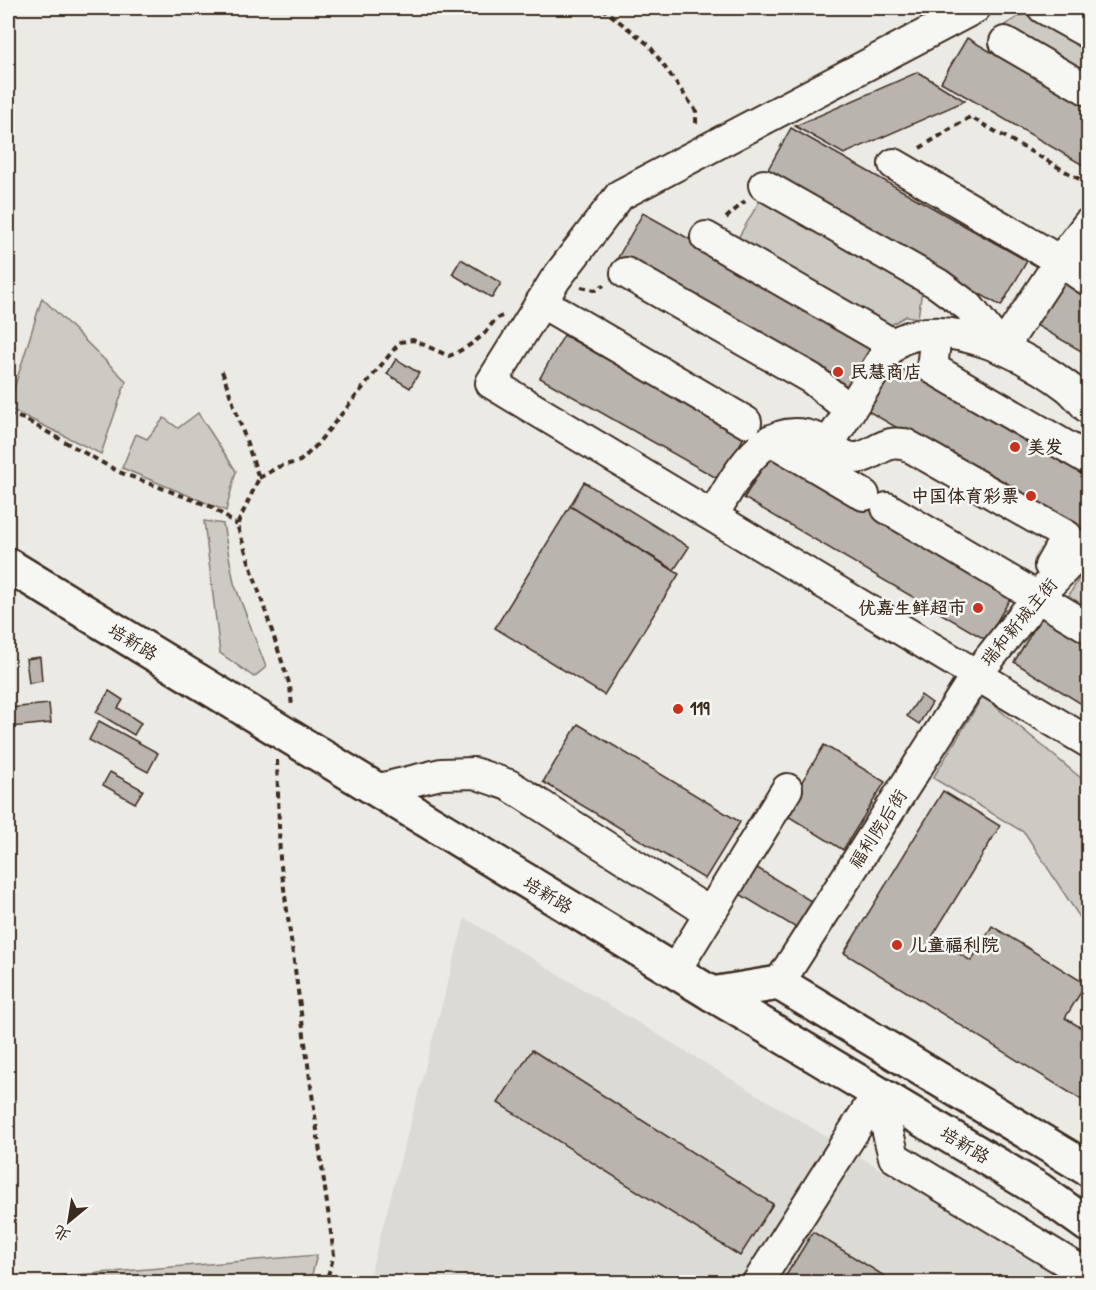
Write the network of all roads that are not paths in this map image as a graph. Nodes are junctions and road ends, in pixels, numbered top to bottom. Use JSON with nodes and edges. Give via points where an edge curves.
{"nodes":[{"id":1,"x":975,"y":8,"type":"edge"},
{"id":2,"x":1043,"y":8,"type":"edge"},
{"id":3,"x":1089,"y":33,"type":"edge"},
{"id":4,"x":1005,"y":42,"type":"dead end"},
{"id":5,"x":1089,"y":90,"type":"edge"},
{"id":6,"x":894,"y":164,"type":"road end"},
{"id":7,"x":764,"y":185,"type":"road end"},
{"id":8,"x":1089,"y":224,"type":"edge"},
{"id":9,"x":706,"y":237,"type":"road end"},
{"id":10,"x":1064,"y":256,"type":"junction"},
{"id":11,"x":626,"y":273,"type":"road end"},
{"id":12,"x":1089,"y":280,"type":"edge"},
{"id":13,"x":548,"y":291,"type":"junction"},
{"id":14,"x":936,"y":334,"type":"junction"},
{"id":15,"x":894,"y":345,"type":"junction"},
{"id":16,"x":1002,"y":349,"type":"junction"},
{"id":17,"x":1088,"y":404,"type":"edge"},
{"id":18,"x":850,"y":410,"type":"junction"},
{"id":19,"x":746,"y":422,"type":"dead end"},
{"id":20,"x":771,"y":440,"type":"junction"},
{"id":21,"x":828,"y":445,"type":"junction"},
{"id":22,"x":1089,"y":459,"type":"edge"},
{"id":23,"x":713,"y":515,"type":"junction"},
{"id":24,"x":1088,"y":546,"type":"edge"},
{"id":25,"x":8,"y":565,"type":"edge"},
{"id":26,"x":1058,"y":575,"type":"junction"},
{"id":27,"x":1038,"y":597,"type":"junction"},
{"id":28,"x":1089,"y":627,"type":"edge"},
{"id":29,"x":976,"y":675,"type":"junction"},
{"id":30,"x":1089,"y":742,"type":"edge"},
{"id":31,"x":787,"y":789,"type":"dead end"},
{"id":32,"x":375,"y":790,"type":"junction"},
{"id":33,"x":710,"y":913,"type":"junction"},
{"id":34,"x":674,"y":972,"type":"junction"},
{"id":35,"x":779,"y":983,"type":"junction"},
{"id":36,"x":712,"y":994,"type":"junction"},
{"id":37,"x":878,"y":1093,"type":"junction"},
{"id":38,"x":1089,"y":1169,"type":"edge"},
{"id":39,"x":1089,"y":1225,"type":"edge"},
{"id":40,"x":1089,"y":1275,"type":"edge"},
{"id":41,"x":758,"y":1282,"type":"edge"}],
"edges":[{"from":1,"to":13,"type":"street","via":[[620,195]]},
{"from":2,"to":3,"type":"street"},
{"from":4,"to":5,"type":"street"},
{"from":6,"to":10,"type":"street"},
{"from":7,"to":16,"type":"street","via":[[938,284],[969,306]]},
{"from":8,"to":10,"type":"street"},
{"from":9,"to":15,"type":"street"},
{"from":10,"to":12,"type":"street","via":[[1076,272]]},
{"from":10,"to":16,"type":"street"},
{"from":11,"to":18,"type":"street","via":[[812,379]]},
{"from":13,"to":19,"type":"street"},
{"from":13,"to":23,"type":"street","via":[[491,383]]},
{"from":14,"to":15,"type":"street","via":[[923,333]]},
{"from":14,"to":16,"type":"street","via":[[962,334]]},
{"from":14,"to":22,"type":"street","via":[[932,368]]},
{"from":15,"to":18,"type":"street"},
{"from":16,"to":17,"type":"street","via":[[1015,353]]},
{"from":18,"to":21,"type":"street"},
{"from":20,"to":21,"type":"street","via":[[789,433],[816,438]]},
{"from":20,"to":23,"type":"street","via":[[750,456]]},
{"from":20,"to":27,"type":"street"},
{"from":21,"to":26,"type":"street","via":[[849,457],[865,457],[889,444],[905,444],[1067,536],[1050,566]]},
{"from":23,"to":29,"type":"street"},
{"from":24,"to":26,"type":"street","name":"瑞和新城主街"},
{"from":25,"to":32,"type":"main road","name":"培新路"},
{"from":26,"to":27,"type":"street","name":"瑞和新城主街"},
{"from":27,"to":28,"type":"street"},
{"from":27,"to":29,"type":"street","name":"瑞和新城主街"},
{"from":29,"to":30,"type":"street"},
{"from":29,"to":35,"type":"street","name":"福利院后街"},
{"from":31,"to":33,"type":"street"},
{"from":32,"to":33,"type":"street","via":[[441,774],[474,773],[509,785]]},
{"from":32,"to":34,"type":"main road","name":"培新路"},
{"from":33,"to":34,"type":"street"},
{"from":34,"to":36,"type":"main road","name":"培新路"},
{"from":35,"to":36,"type":"main road"},
{"from":35,"to":38,"type":"main road"},
{"from":36,"to":37,"type":"main road","name":"培新路"},
{"from":37,"to":39,"type":"main road","name":"培新路","via":[[1038,1189]]},
{"from":37,"to":40,"type":"street","via":[[894,1156]]},
{"from":37,"to":41,"type":"street"}]}
